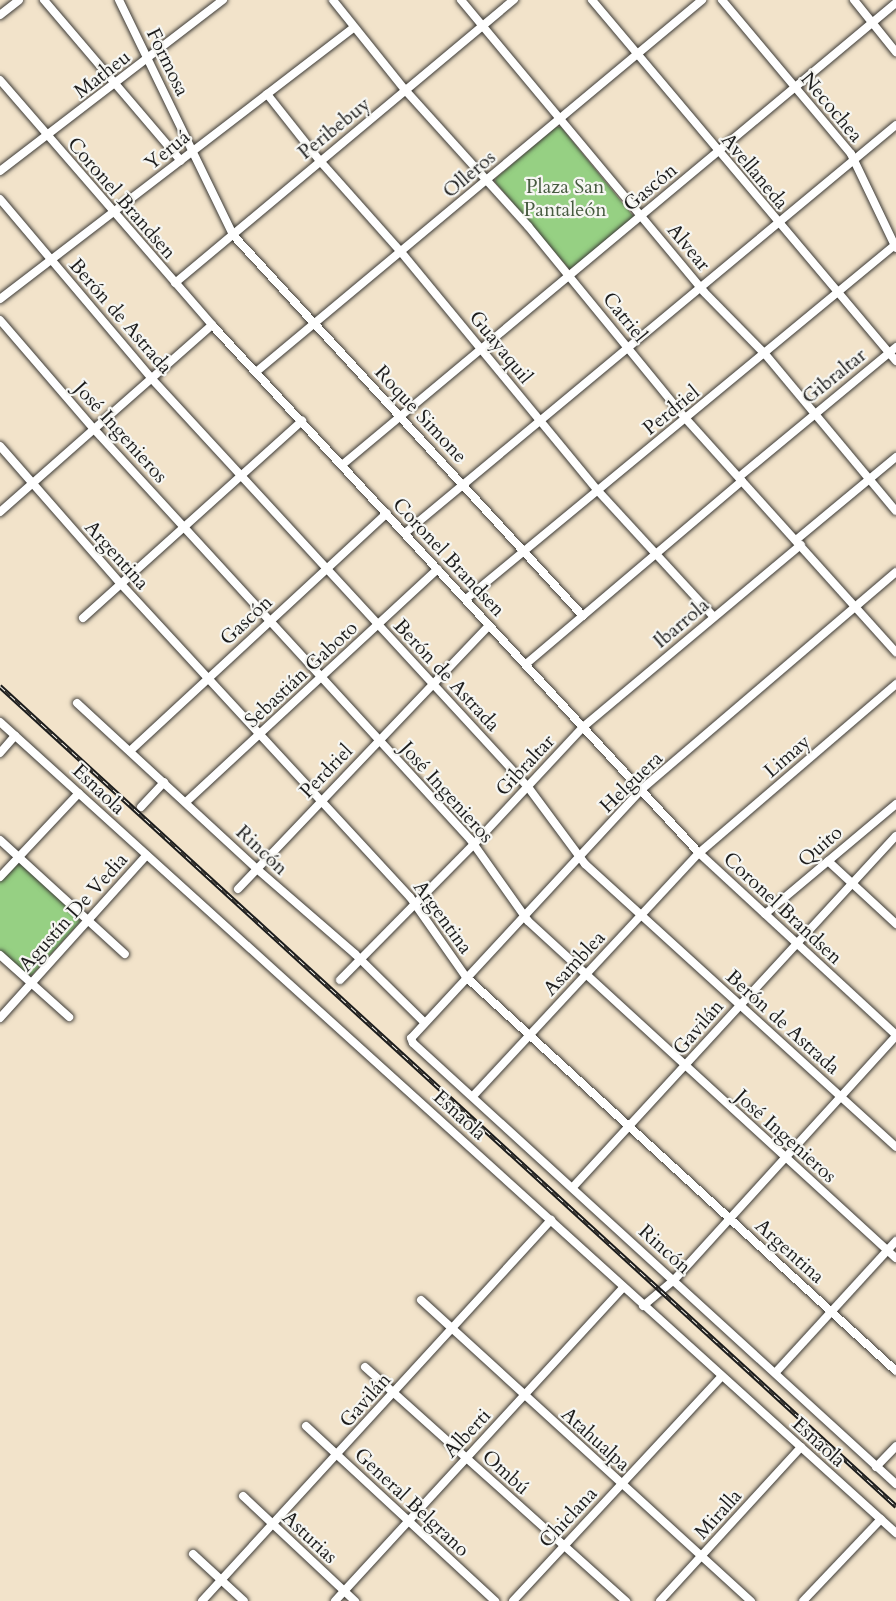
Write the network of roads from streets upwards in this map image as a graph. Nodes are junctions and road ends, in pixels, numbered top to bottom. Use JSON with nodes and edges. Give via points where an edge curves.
{"nodes":[{"id":1,"x":19,"y":0,"type":"edge"},
{"id":2,"x":44,"y":0,"type":"edge"},
{"id":3,"x":119,"y":0,"type":"edge"},
{"id":4,"x":224,"y":0,"type":"edge"},
{"id":5,"x":333,"y":0,"type":"edge"},
{"id":6,"x":461,"y":0,"type":"edge"},
{"id":7,"x":514,"y":0,"type":"edge"},
{"id":8,"x":592,"y":0,"type":"edge"},
{"id":9,"x":702,"y":0,"type":"edge"},
{"id":10,"x":722,"y":0,"type":"edge"},
{"id":11,"x":854,"y":0,"type":"edge"},
{"id":12,"x":896,"y":3,"type":"edge"},
{"id":13,"x":0,"y":15,"type":"edge"},
{"id":14,"x":873,"y":22,"type":"junction"},
{"id":15,"x":354,"y":27,"type":"junction"},
{"id":16,"x":482,"y":27,"type":"junction"},
{"id":17,"x":896,"y":52,"type":"edge"},
{"id":18,"x":638,"y":54,"type":"junction"},
{"id":19,"x":148,"y":59,"type":"junction"},
{"id":20,"x":0,"y":80,"type":"edge"},
{"id":21,"x":115,"y":85,"type":"junction"},
{"id":22,"x":795,"y":88,"type":"junction"},
{"id":23,"x":406,"y":91,"type":"junction"},
{"id":24,"x":267,"y":94,"type":"junction"},
{"id":25,"x":558,"y":120,"type":"junction"},
{"id":26,"x":896,"y":125,"type":"edge"},
{"id":27,"x":48,"y":137,"type":"junction"},
{"id":28,"x":194,"y":151,"type":"junction"},
{"id":29,"x":718,"y":152,"type":"junction"},
{"id":30,"x":854,"y":159,"type":"junction"},
{"id":31,"x":181,"y":161,"type":"junction"},
{"id":32,"x":320,"y":161,"type":"junction"},
{"id":33,"x":0,"y":171,"type":"edge"},
{"id":34,"x":487,"y":180,"type":"junction"},
{"id":35,"x":0,"y":199,"type":"edge"},
{"id":36,"x":113,"y":214,"type":"junction"},
{"id":37,"x":641,"y":216,"type":"junction"},
{"id":38,"x":777,"y":223,"type":"junction"},
{"id":39,"x":233,"y":235,"type":"junction"},
{"id":40,"x":895,"y":246,"type":"edge"},
{"id":41,"x":401,"y":252,"type":"junction"},
{"id":42,"x":51,"y":260,"type":"junction"},
{"id":43,"x":570,"y":276,"type":"junction"},
{"id":44,"x":175,"y":283,"type":"junction"},
{"id":45,"x":701,"y":288,"type":"junction"},
{"id":46,"x":837,"y":294,"type":"junction"},
{"id":47,"x":0,"y":299,"type":"edge"},
{"id":48,"x":0,"y":320,"type":"edge"},
{"id":49,"x":315,"y":323,"type":"junction"},
{"id":50,"x":212,"y":325,"type":"junction"},
{"id":51,"x":628,"y":346,"type":"junction"},
{"id":52,"x":481,"y":350,"type":"junction"},
{"id":53,"x":892,"y":350,"type":"edge"},
{"id":54,"x":765,"y":354,"type":"junction"},
{"id":55,"x":896,"y":361,"type":"edge"},
{"id":56,"x":256,"y":372,"type":"junction"},
{"id":57,"x":152,"y":379,"type":"junction"},
{"id":58,"x":814,"y":414,"type":"junction"},
{"id":59,"x":400,"y":416,"type":"junction"},
{"id":60,"x":686,"y":419,"type":"junction"},
{"id":61,"x":539,"y":420,"type":"junction"},
{"id":62,"x":302,"y":421,"type":"junction"},
{"id":63,"x":93,"y":428,"type":"junction"},
{"id":64,"x":0,"y":446,"type":"edge"},
{"id":65,"x":896,"y":457,"type":"edge"},
{"id":66,"x":342,"y":465,"type":"junction"},
{"id":67,"x":242,"y":476,"type":"junction"},
{"id":68,"x":740,"y":479,"type":"junction"},
{"id":69,"x":868,"y":479,"type":"junction"},
{"id":70,"x":32,"y":484,"type":"junction"},
{"id":71,"x":464,"y":484,"type":"junction"},
{"id":72,"x":598,"y":491,"type":"junction"},
{"id":73,"x":896,"y":511,"type":"edge"},
{"id":74,"x":0,"y":512,"type":"edge"},
{"id":75,"x":387,"y":513,"type":"junction"},
{"id":76,"x":185,"y":528,"type":"junction"},
{"id":77,"x":405,"y":533,"type":"junction"},
{"id":78,"x":798,"y":543,"type":"junction"},
{"id":79,"x":526,"y":552,"type":"junction"},
{"id":80,"x":656,"y":556,"type":"junction"},
{"id":81,"x":326,"y":569,"type":"junction"},
{"id":82,"x":438,"y":569,"type":"junction"},
{"id":83,"x":896,"y":573,"type":"edge"},
{"id":84,"x":121,"y":584,"type":"junction"},
{"id":85,"x":466,"y":599,"type":"junction"},
{"id":86,"x":855,"y":606,"type":"junction"},
{"id":87,"x":583,"y":616,"type":"junction"},
{"id":88,"x":714,"y":617,"type":"junction"},
{"id":89,"x":83,"y":618,"type":"dead end"},
{"id":90,"x":269,"y":621,"type":"junction"},
{"id":91,"x":378,"y":625,"type":"junction"},
{"id":92,"x":489,"y":625,"type":"junction"},
{"id":93,"x":896,"y":652,"type":"edge"},
{"id":94,"x":526,"y":664,"type":"junction"},
{"id":95,"x":322,"y":676,"type":"junction"},
{"id":96,"x":207,"y":678,"type":"junction"},
{"id":97,"x":433,"y":684,"type":"junction"},
{"id":98,"x":896,"y":684,"type":"edge"},
{"id":99,"x":77,"y":703,"type":"dead end"},
{"id":100,"x":0,"y":722,"type":"edge"},
{"id":101,"x":583,"y":727,"type":"junction"},
{"id":102,"x":260,"y":735,"type":"junction"},
{"id":103,"x":15,"y":736,"type":"junction"},
{"id":104,"x":379,"y":741,"type":"junction"},
{"id":105,"x":130,"y":751,"type":"junction"},
{"id":106,"x":0,"y":753,"type":"edge"},
{"id":107,"x":164,"y":782,"type":"junction"},
{"id":108,"x":528,"y":787,"type":"junction"},
{"id":109,"x":641,"y":790,"type":"junction"},
{"id":110,"x":79,"y":793,"type":"junction"},
{"id":111,"x":321,"y":800,"type":"junction"},
{"id":112,"x":186,"y":802,"type":"junction"},
{"id":113,"x":896,"y":804,"type":"edge"},
{"id":114,"x":141,"y":807,"type":"dead end"},
{"id":115,"x":896,"y":836,"type":"edge"},
{"id":116,"x":0,"y":840,"type":"edge"},
{"id":117,"x":474,"y":844,"type":"junction"},
{"id":118,"x":699,"y":853,"type":"junction"},
{"id":119,"x":147,"y":855,"type":"junction"},
{"id":120,"x":18,"y":857,"type":"junction"},
{"id":121,"x":580,"y":858,"type":"junction"},
{"id":122,"x":828,"y":861,"type":"junction"},
{"id":123,"x":256,"y":869,"type":"junction"},
{"id":124,"x":0,"y":876,"type":"edge"},
{"id":125,"x":854,"y":884,"type":"junction"},
{"id":126,"x":238,"y":889,"type":"dead end"},
{"id":127,"x":415,"y":903,"type":"junction"},
{"id":128,"x":765,"y":914,"type":"junction"},
{"id":129,"x":523,"y":915,"type":"junction"},
{"id":130,"x":642,"y":915,"type":"junction"},
{"id":131,"x":87,"y":919,"type":"junction"},
{"id":132,"x":896,"y":924,"type":"edge"},
{"id":133,"x":796,"y":942,"type":"junction"},
{"id":134,"x":125,"y":954,"type":"dead end"},
{"id":135,"x":0,"y":956,"type":"edge"},
{"id":136,"x":360,"y":960,"type":"junction"},
{"id":137,"x":585,"y":975,"type":"junction"},
{"id":138,"x":466,"y":977,"type":"junction"},
{"id":139,"x":340,"y":980,"type":"dead end"},
{"id":140,"x":31,"y":983,"type":"junction"},
{"id":141,"x":740,"y":1005,"type":"junction"},
{"id":142,"x":69,"y":1017,"type":"dead end"},
{"id":143,"x":0,"y":1018,"type":"edge"},
{"id":144,"x":424,"y":1022,"type":"junction"},
{"id":145,"x":529,"y":1035,"type":"junction"},
{"id":146,"x":896,"y":1035,"type":"edge"},
{"id":147,"x":411,"y":1038,"type":"joint"},
{"id":148,"x":685,"y":1066,"type":"junction"},
{"id":149,"x":473,"y":1096,"type":"junction"},
{"id":150,"x":840,"y":1096,"type":"junction"},
{"id":151,"x":630,"y":1127,"type":"junction"},
{"id":152,"x":896,"y":1147,"type":"edge"},
{"id":153,"x":784,"y":1158,"type":"junction"},
{"id":154,"x":573,"y":1187,"type":"junction"},
{"id":155,"x":729,"y":1218,"type":"junction"},
{"id":156,"x":551,"y":1220,"type":"junction"},
{"id":157,"x":896,"y":1241,"type":"edge"},
{"id":158,"x":888,"y":1251,"type":"junction"},
{"id":159,"x":896,"y":1258,"type":"edge"},
{"id":160,"x":674,"y":1280,"type":"junction"},
{"id":161,"x":623,"y":1288,"type":"junction"},
{"id":162,"x":421,"y":1300,"type":"dead end"},
{"id":163,"x":643,"y":1306,"type":"junction"},
{"id":164,"x":832,"y":1312,"type":"junction"},
{"id":165,"x":451,"y":1330,"type":"junction"},
{"id":166,"x":365,"y":1367,"type":"dead end"},
{"id":167,"x":896,"y":1371,"type":"edge"},
{"id":168,"x":776,"y":1372,"type":"junction"},
{"id":169,"x":721,"y":1377,"type":"junction"},
{"id":170,"x":393,"y":1392,"type":"junction"},
{"id":171,"x":524,"y":1396,"type":"junction"},
{"id":172,"x":306,"y":1426,"type":"dead end"},
{"id":173,"x":896,"y":1446,"type":"edge"},
{"id":174,"x":801,"y":1448,"type":"junction"},
{"id":175,"x":337,"y":1456,"type":"junction"},
{"id":176,"x":466,"y":1458,"type":"junction"},
{"id":177,"x":876,"y":1467,"type":"junction"},
{"id":178,"x":621,"y":1484,"type":"junction"},
{"id":179,"x":896,"y":1484,"type":"edge"},
{"id":180,"x":243,"y":1496,"type":"dead end"},
{"id":181,"x":881,"y":1519,"type":"junction"},
{"id":182,"x":409,"y":1521,"type":"junction"},
{"id":183,"x":273,"y":1525,"type":"junction"},
{"id":184,"x":896,"y":1533,"type":"edge"},
{"id":185,"x":563,"y":1546,"type":"junction"},
{"id":186,"x":193,"y":1554,"type":"dead end"},
{"id":187,"x":701,"y":1557,"type":"junction"},
{"id":188,"x":221,"y":1581,"type":"junction"},
{"id":189,"x":344,"y":1591,"type":"junction"},
{"id":190,"x":202,"y":1601,"type":"edge"},
{"id":191,"x":244,"y":1601,"type":"edge"},
{"id":192,"x":335,"y":1601,"type":"edge"},
{"id":193,"x":355,"y":1601,"type":"edge"},
{"id":194,"x":495,"y":1601,"type":"edge"},
{"id":195,"x":513,"y":1601,"type":"edge"},
{"id":196,"x":626,"y":1601,"type":"edge"},
{"id":197,"x":660,"y":1601,"type":"edge"},
{"id":198,"x":751,"y":1601,"type":"edge"},
{"id":199,"x":803,"y":1601,"type":"edge"}],
"edges":[{"from":1,"to":13,"type":"street"},
{"from":2,"to":21,"type":"street"},
{"from":3,"to":19,"type":"street","name":"Formosa"},
{"from":4,"to":19,"type":"street","name":"Matheu"},
{"from":5,"to":15,"type":"street","name":"Catriel"},
{"from":6,"to":16,"type":"street","name":"Alvear"},
{"from":7,"to":16,"type":"street","name":"Peribebuy"},
{"from":8,"to":18,"type":"street","name":"Avellaneda"},
{"from":9,"to":18,"type":"street","name":"Olleros"},
{"from":10,"to":22,"type":"street","name":"Necochea"},
{"from":11,"to":14,"type":"street"},
{"from":12,"to":14,"type":"street","name":"Gascón"},
{"from":14,"to":17,"type":"street"},
{"from":14,"to":22,"type":"street","name":"Gascón"},
{"from":15,"to":23,"type":"street","name":"Catriel"},
{"from":15,"to":24,"type":"street","name":"Yeruá"},
{"from":16,"to":23,"type":"street","name":"Peribebuy"},
{"from":16,"to":25,"type":"street","name":"Alvear"},
{"from":18,"to":25,"type":"street","name":"Olleros"},
{"from":18,"to":29,"type":"street","name":"Avellaneda"},
{"from":19,"to":21,"type":"street","name":"Matheu"},
{"from":19,"to":28,"type":"street","name":"Formosa"},
{"from":20,"to":27,"type":"street","name":"Coronel Brandsen"},
{"from":21,"to":27,"type":"street","name":"Matheu"},
{"from":21,"to":31,"type":"street"},
{"from":22,"to":29,"type":"street","name":"Gascón"},
{"from":22,"to":30,"type":"street","name":"Necochea"},
{"from":23,"to":32,"type":"street","name":"Peribebuy"},
{"from":23,"to":34,"type":"street","name":"Catriel"},
{"from":24,"to":28,"type":"street","name":"Yeruá"},
{"from":24,"to":32,"type":"street","name":"Guayaquil"},
{"from":25,"to":34,"type":"street","name":"Olleros"},
{"from":25,"to":37,"type":"street","name":"Alvear"},
{"from":26,"to":30,"type":"street"},
{"from":27,"to":33,"type":"street","name":"Matheu"},
{"from":27,"to":36,"type":"street","name":"Coronel Brandsen"},
{"from":28,"to":31,"type":"street","name":"Yeruá"},
{"from":28,"to":39,"type":"street","name":"Formosa"},
{"from":29,"to":37,"type":"street","name":"Gascón"},
{"from":29,"to":38,"type":"street","name":"Avellaneda"},
{"from":30,"to":38,"type":"street"},
{"from":30,"to":40,"type":"street","name":"Necochea"},
{"from":31,"to":36,"type":"street","name":"Yeruá"},
{"from":32,"to":39,"type":"street","name":"Peribebuy"},
{"from":32,"to":41,"type":"street","name":"Guayaquil"},
{"from":34,"to":41,"type":"street","name":"Olleros"},
{"from":34,"to":43,"type":"street","name":"Catriel"},
{"from":35,"to":42,"type":"street","name":"Berón de Astrada"},
{"from":36,"to":42,"type":"street","name":"Yeruá"},
{"from":36,"to":44,"type":"street","name":"Coronel Brandsen"},
{"from":37,"to":43,"type":"street","name":"Gascón"},
{"from":37,"to":45,"type":"street","name":"Alvear"},
{"from":38,"to":45,"type":"street"},
{"from":38,"to":46,"type":"street","name":"Avellaneda"},
{"from":39,"to":44,"type":"street","name":"Peribebuy"},
{"from":39,"to":49,"type":"street","name":"Roque Simone"},
{"from":40,"to":46,"type":"street","name":"Perdriel"},
{"from":41,"to":49,"type":"street","name":"Olleros"},
{"from":41,"to":52,"type":"street","name":"Guayaquil"},
{"from":42,"to":47,"type":"street","name":"Yeruá"},
{"from":42,"to":57,"type":"street","name":"Berón de Astrada"},
{"from":43,"to":51,"type":"street","name":"Catriel"},
{"from":43,"to":52,"type":"street","name":"Gascón"},
{"from":44,"to":50,"type":"street","name":"Coronel Brandsen"},
{"from":45,"to":51,"type":"street"},
{"from":45,"to":54,"type":"street","name":"Alvear"},
{"from":46,"to":53,"type":"street","name":"Avellaneda"},
{"from":46,"to":54,"type":"street","name":"Perdriel"},
{"from":48,"to":63,"type":"street","name":"José Ingenieros"},
{"from":49,"to":56,"type":"street","name":"Olleros"},
{"from":49,"to":59,"type":"street","name":"Roque Simone"},
{"from":50,"to":56,"type":"street","name":"Coronel Brandsen"},
{"from":50,"to":57,"type":"street"},
{"from":51,"to":60,"type":"street","name":"Catriel"},
{"from":51,"to":61,"type":"street"},
{"from":52,"to":59,"type":"street","name":"Gascón"},
{"from":52,"to":61,"type":"street","name":"Guayaquil"},
{"from":53,"to":55,"type":"street","name":"Avellaneda"},
{"from":53,"to":58,"type":"street","name":"Gibraltar"},
{"from":54,"to":58,"type":"street","name":"Alvear"},
{"from":54,"to":60,"type":"street","name":"Perdriel"},
{"from":56,"to":62,"type":"street","name":"Coronel Brandsen"},
{"from":57,"to":63,"type":"street"},
{"from":57,"to":67,"type":"street","name":"Berón de Astrada"},
{"from":58,"to":68,"type":"street","name":"Gibraltar"},
{"from":58,"to":69,"type":"street","name":"Alvear"},
{"from":59,"to":66,"type":"street","name":"Gascón"},
{"from":59,"to":71,"type":"street","name":"Roque Simone"},
{"from":60,"to":68,"type":"street","name":"Catriel"},
{"from":60,"to":72,"type":"street","name":"Perdriel"},
{"from":61,"to":71,"type":"street"},
{"from":61,"to":72,"type":"street","name":"Guayaquil"},
{"from":62,"to":66,"type":"street","name":"Coronel Brandsen"},
{"from":62,"to":67,"type":"street"},
{"from":63,"to":70,"type":"street"},
{"from":63,"to":76,"type":"street","name":"José Ingenieros"},
{"from":64,"to":70,"type":"street","name":"Argentina"},
{"from":65,"to":69,"type":"street","name":"Ibarrola"},
{"from":66,"to":75,"type":"street","name":"Coronel Brandsen"},
{"from":67,"to":76,"type":"street"},
{"from":67,"to":81,"type":"street","name":"Berón de Astrada"},
{"from":68,"to":78,"type":"street","name":"Catriel"},
{"from":68,"to":80,"type":"street","name":"Gibraltar"},
{"from":69,"to":73,"type":"street","name":"Alvear"},
{"from":69,"to":78,"type":"street","name":"Ibarrola"},
{"from":70,"to":74,"type":"street"},
{"from":70,"to":84,"type":"street","name":"Argentina"},
{"from":71,"to":77,"type":"street"},
{"from":71,"to":79,"type":"street","name":"Roque Simone"},
{"from":72,"to":79,"type":"street","name":"Perdriel"},
{"from":72,"to":80,"type":"street","name":"Guayaquil"},
{"from":75,"to":77,"type":"street","name":"Coronel Brandsen"},
{"from":75,"to":81,"type":"street","name":"Gascón"},
{"from":76,"to":84,"type":"street"},
{"from":76,"to":90,"type":"street","name":"José Ingenieros"},
{"from":77,"to":82,"type":"street","name":"Coronel Brandsen"},
{"from":78,"to":86,"type":"street","name":"Catriel"},
{"from":78,"to":88,"type":"street","name":"Ibarrola"},
{"from":79,"to":85,"type":"street","name":"Perdriel"},
{"from":79,"to":87,"type":"street","name":"Roque Simone"},
{"from":80,"to":87,"type":"street","name":"Gibraltar"},
{"from":80,"to":88,"type":"street","name":"Guayaquil"},
{"from":81,"to":90,"type":"street","name":"Gascón"},
{"from":81,"to":91,"type":"street","name":"Berón de Astrada"},
{"from":82,"to":85,"type":"street","name":"Coronel Brandsen"},
{"from":82,"to":91,"type":"street","name":"Sebastián Gaboto"},
{"from":83,"to":86,"type":"street","name":"Helguera"},
{"from":84,"to":89,"type":"street"},
{"from":84,"to":96,"type":"street","name":"Argentina"},
{"from":85,"to":92,"type":"street","name":"Coronel Brandsen"},
{"from":86,"to":93,"type":"street","name":"Catriel"},
{"from":86,"to":109,"type":"street","name":"Helguera"},
{"from":87,"to":94,"type":"street","name":"Gibraltar"},
{"from":88,"to":101,"type":"street","name":"Ibarrola"},
{"from":90,"to":95,"type":"street","name":"José Ingenieros"},
{"from":90,"to":96,"type":"street","name":"Gascón"},
{"from":91,"to":95,"type":"street","name":"Sebastián Gaboto"},
{"from":91,"to":97,"type":"street","name":"Berón de Astrada"},
{"from":92,"to":94,"type":"street","name":"Coronel Brandsen"},
{"from":92,"to":97,"type":"street","name":"Perdriel"},
{"from":94,"to":101,"type":"street","name":"Coronel Brandsen"},
{"from":95,"to":102,"type":"street","name":"Sebastián Gaboto"},
{"from":95,"to":104,"type":"street","name":"José Ingenieros"},
{"from":96,"to":102,"type":"street","name":"Argentina"},
{"from":96,"to":105,"type":"street","name":"Gascón"},
{"from":97,"to":104,"type":"street","name":"Perdriel"},
{"from":97,"to":108,"type":"street","name":"Berón de Astrada"},
{"from":98,"to":118,"type":"street","name":"Limay"},
{"from":99,"to":105,"type":"street","name":"Rincón"},
{"from":100,"to":103,"type":"street","name":"Esnaola"},
{"from":101,"to":108,"type":"street","name":"Gibraltar"},
{"from":101,"to":109,"type":"street","name":"Coronel Brandsen"},
{"from":102,"to":111,"type":"street","name":"Argentina"},
{"from":102,"to":112,"type":"street","name":"Sebastián Gaboto"},
{"from":103,"to":106,"type":"street"},
{"from":103,"to":110,"type":"street","name":"Esnaola"},
{"from":104,"to":111,"type":"street","name":"Perdriel"},
{"from":104,"to":117,"type":"street","name":"José Ingenieros"},
{"from":105,"to":107,"type":"street","name":"Rincón"},
{"from":107,"to":112,"type":"street","name":"Rincón"},
{"from":107,"to":114,"type":"street"},
{"from":108,"to":117,"type":"street","name":"Gibraltar"},
{"from":108,"to":121,"type":"street","name":"Berón de Astrada"},
{"from":109,"to":118,"type":"street","name":"Coronel Brandsen"},
{"from":109,"to":121,"type":"street","name":"Helguera"},
{"from":110,"to":119,"type":"street","name":"Esnaola"},
{"from":110,"to":120,"type":"street"},
{"from":111,"to":123,"type":"street","name":"Perdriel"},
{"from":111,"to":127,"type":"street","name":"Argentina"},
{"from":112,"to":123,"type":"street","name":"Rincón"},
{"from":113,"to":122,"type":"street","name":"Quito"},
{"from":115,"to":125,"type":"street","name":"Gavilán"},
{"from":116,"to":120,"type":"street"},
{"from":117,"to":127,"type":"street","name":"Gibraltar"},
{"from":117,"to":129,"type":"street","name":"José Ingenieros"},
{"from":118,"to":128,"type":"street","name":"Coronel Brandsen"},
{"from":118,"to":130,"type":"street","name":"Asamblea"},
{"from":119,"to":131,"type":"street","name":"Agustín De Vedia"},
{"from":119,"to":156,"type":"street","name":"Esnaola"},
{"from":120,"to":124,"type":"street"},
{"from":120,"to":131,"type":"street"},
{"from":121,"to":129,"type":"street","name":"Helguera"},
{"from":121,"to":130,"type":"street","name":"Berón de Astrada"},
{"from":122,"to":125,"type":"street"},
{"from":122,"to":128,"type":"street","name":"Quito"},
{"from":123,"to":126,"type":"street","name":"Perdriel"},
{"from":123,"to":136,"type":"street","name":"Rincón"},
{"from":125,"to":132,"type":"street"},
{"from":125,"to":133,"type":"street","name":"Gavilán"},
{"from":127,"to":136,"type":"street","name":"Gibraltar"},
{"from":127,"to":138,"type":"street","name":"Argentina"},
{"from":128,"to":133,"type":"street","name":"Coronel Brandsen"},
{"from":129,"to":137,"type":"street","name":"José Ingenieros"},
{"from":129,"to":138,"type":"street","name":"Helguera"},
{"from":130,"to":137,"type":"street","name":"Asamblea"},
{"from":130,"to":141,"type":"street","name":"Berón de Astrada"},
{"from":131,"to":134,"type":"street"},
{"from":131,"to":140,"type":"street","name":"Agustín De Vedia"},
{"from":133,"to":141,"type":"street","name":"Gavilán"},
{"from":133,"to":146,"type":"street","name":"Coronel Brandsen"},
{"from":135,"to":140,"type":"street"},
{"from":136,"to":139,"type":"street","name":"Gibraltar"},
{"from":136,"to":144,"type":"street","name":"Rincón"},
{"from":137,"to":145,"type":"street","name":"Asamblea"},
{"from":137,"to":148,"type":"street","name":"José Ingenieros"},
{"from":138,"to":144,"type":"street","name":"Helguera"},
{"from":138,"to":145,"type":"street","name":"Argentina"},
{"from":140,"to":142,"type":"street"},
{"from":140,"to":143,"type":"street","name":"Agustín De Vedia"},
{"from":141,"to":148,"type":"street","name":"Gavilán"},
{"from":141,"to":150,"type":"street","name":"Berón de Astrada"},
{"from":144,"to":147,"type":"street","name":"Helguera"},
{"from":145,"to":149,"type":"street","name":"Asamblea"},
{"from":145,"to":151,"type":"street","name":"Argentina"},
{"from":146,"to":150,"type":"street"},
{"from":147,"to":149,"type":"street","name":"Rincón"},
{"from":148,"to":151,"type":"street","name":"Gavilán"},
{"from":148,"to":153,"type":"street","name":"José Ingenieros"},
{"from":149,"to":154,"type":"street","name":"Rincón"},
{"from":150,"to":152,"type":"street","name":"Berón de Astrada"},
{"from":150,"to":153,"type":"street"},
{"from":151,"to":154,"type":"street","name":"Gavilán"},
{"from":151,"to":155,"type":"street","name":"Argentina"},
{"from":153,"to":155,"type":"street"},
{"from":153,"to":158,"type":"street","name":"José Ingenieros"},
{"from":154,"to":160,"type":"street","name":"Rincón"},
{"from":155,"to":160,"type":"street"},
{"from":155,"to":164,"type":"street","name":"Argentina"},
{"from":156,"to":161,"type":"street","name":"Esnaola"},
{"from":156,"to":165,"type":"street","name":"Gavilán"},
{"from":157,"to":158,"type":"street"},
{"from":158,"to":159,"type":"street","name":"José Ingenieros"},
{"from":158,"to":164,"type":"street"},
{"from":160,"to":163,"type":"street"},
{"from":160,"to":168,"type":"street","name":"Rincón"},
{"from":161,"to":163,"type":"street","name":"Esnaola"},
{"from":161,"to":171,"type":"street","name":"Alberti"},
{"from":162,"to":165,"type":"street","name":"Atahualpa"},
{"from":163,"to":169,"type":"street","name":"Esnaola"},
{"from":164,"to":167,"type":"street","name":"Argentina"},
{"from":164,"to":168,"type":"street"},
{"from":165,"to":170,"type":"street","name":"Gavilán"},
{"from":165,"to":171,"type":"street","name":"Atahualpa"},
{"from":166,"to":170,"type":"street","name":"Ombú"},
{"from":168,"to":177,"type":"street","name":"Rincón"},
{"from":169,"to":174,"type":"street","name":"Esnaola"},
{"from":169,"to":178,"type":"street","name":"Chiclana"},
{"from":170,"to":175,"type":"street","name":"Gavilán"},
{"from":170,"to":176,"type":"street","name":"Ombú"},
{"from":171,"to":176,"type":"street","name":"Alberti"},
{"from":171,"to":178,"type":"street","name":"Atahualpa"},
{"from":172,"to":175,"type":"street","name":"General Belgrano"},
{"from":173,"to":177,"type":"street"},
{"from":174,"to":181,"type":"street","name":"Esnaola"},
{"from":174,"to":187,"type":"street","name":"Miralla"},
{"from":175,"to":182,"type":"street","name":"General Belgrano"},
{"from":175,"to":183,"type":"street","name":"Gavilán"},
{"from":176,"to":182,"type":"street","name":"Alberti"},
{"from":176,"to":185,"type":"street","name":"Ombú"},
{"from":177,"to":179,"type":"street","name":"Rincón"},
{"from":178,"to":185,"type":"street","name":"Chiclana"},
{"from":178,"to":187,"type":"street","name":"Atahualpa"},
{"from":180,"to":183,"type":"street","name":"Asturias"},
{"from":181,"to":184,"type":"street","name":"Esnaola"},
{"from":181,"to":199,"type":"street"},
{"from":182,"to":189,"type":"street","name":"Alberti"},
{"from":182,"to":194,"type":"street","name":"General Belgrano"},
{"from":183,"to":188,"type":"street","name":"Gavilán"},
{"from":183,"to":189,"type":"street","name":"Asturias"},
{"from":185,"to":195,"type":"street","name":"Chiclana"},
{"from":185,"to":196,"type":"street","name":"Ombú"},
{"from":186,"to":188,"type":"street"},
{"from":187,"to":197,"type":"street","name":"Miralla"},
{"from":187,"to":198,"type":"street","name":"Atahualpa"},
{"from":188,"to":190,"type":"street","name":"Gavilán"},
{"from":188,"to":191,"type":"street"},
{"from":189,"to":192,"type":"street","name":"Alberti"},
{"from":189,"to":193,"type":"street","name":"Asturias"}]}
